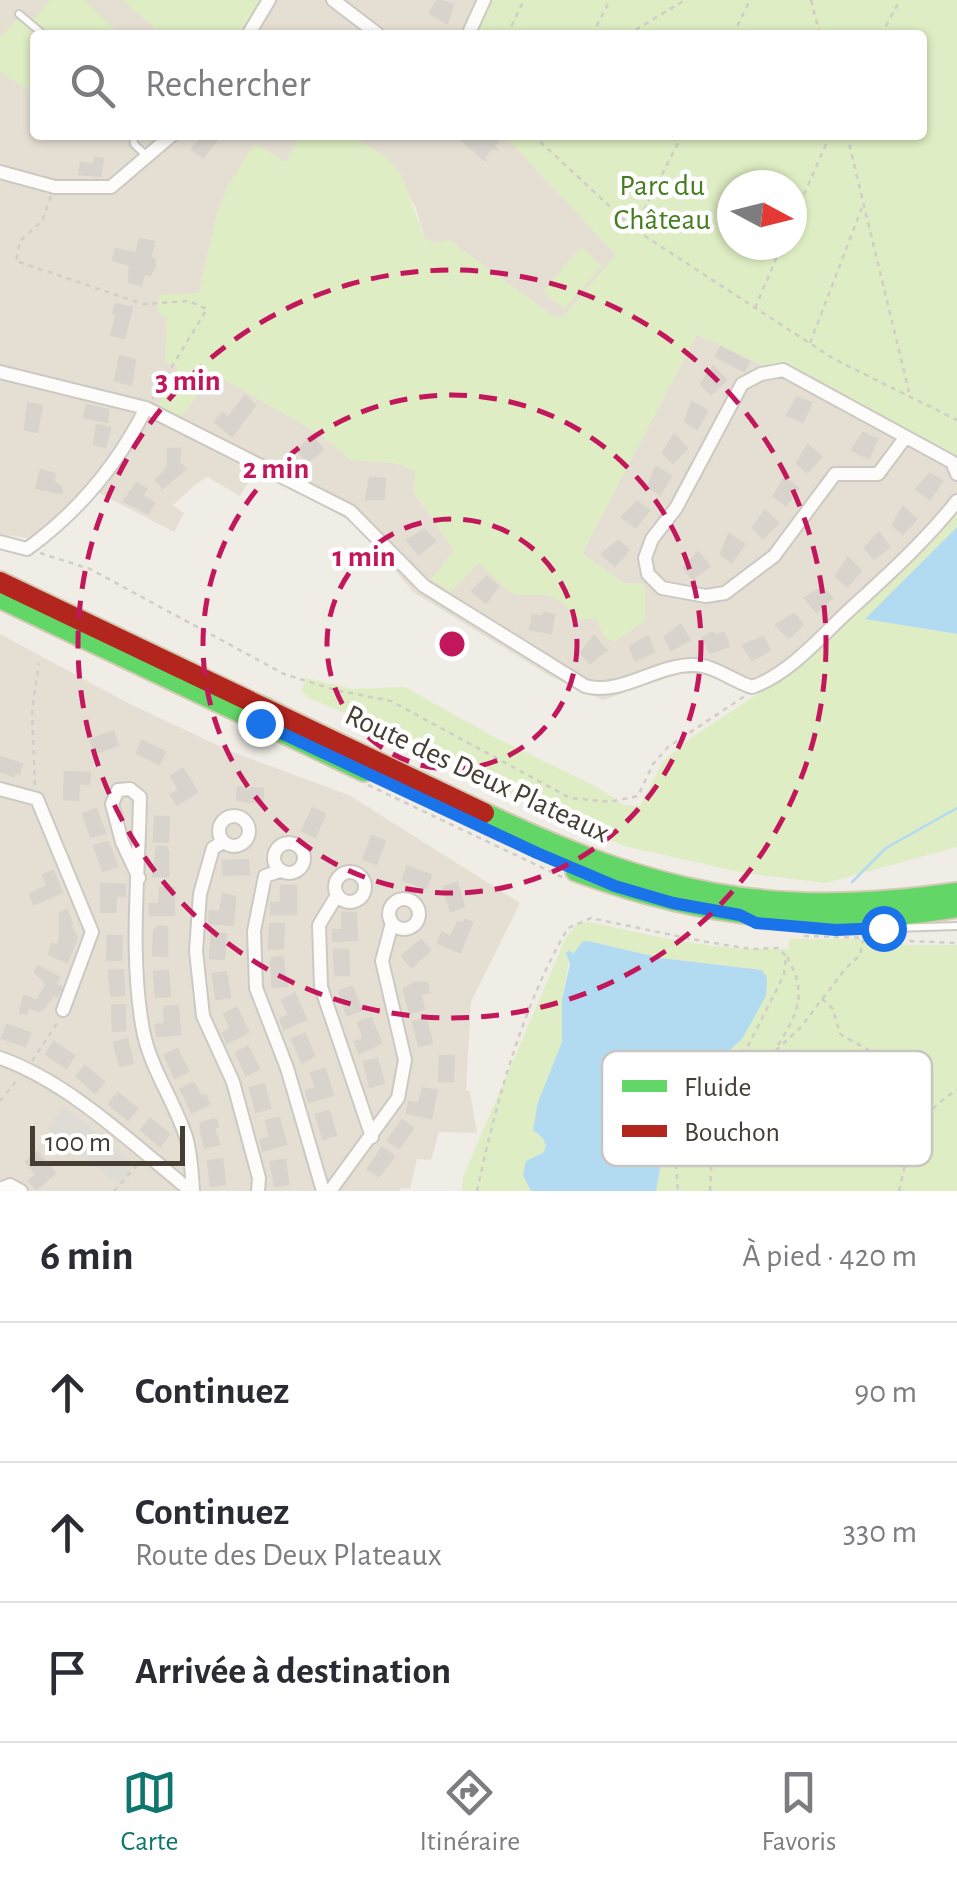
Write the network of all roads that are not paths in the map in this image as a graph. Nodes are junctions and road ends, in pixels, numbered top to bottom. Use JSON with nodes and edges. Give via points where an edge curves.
{"nodes":[{"id":1,"x":269,"y":0,"type":"edge"},
{"id":2,"x":333,"y":0,"type":"edge"},
{"id":3,"x":484,"y":0,"type":"edge"},
{"id":4,"x":18,"y":14,"type":"dead end"},
{"id":5,"x":38,"y":30,"type":"edge"},
{"id":6,"x":251,"y":30,"type":"edge"},
{"id":7,"x":373,"y":30,"type":"edge"},
{"id":8,"x":470,"y":30,"type":"edge"},
{"id":9,"x":134,"y":140,"type":"edge"},
{"id":10,"x":167,"y":140,"type":"edge"},
{"id":11,"x":149,"y":158,"type":"junction"},
{"id":12,"x":0,"y":172,"type":"edge"},
{"id":13,"x":0,"y":372,"type":"edge"},
{"id":14,"x":146,"y":408,"type":"junction"},
{"id":15,"x":905,"y":438,"type":"junction"},
{"id":16,"x":957,"y":474,"type":"edge"},
{"id":17,"x":957,"y":502,"type":"edge"},
{"id":18,"x":0,"y":542,"type":"edge"},
{"id":19,"x":0,"y":582,"type":"edge"},
{"id":20,"x":0,"y":598,"type":"edge"},
{"id":21,"x":0,"y":789,"type":"edge"},
{"id":22,"x":223,"y":842,"type":"dead end"},
{"id":23,"x":280,"y":871,"type":"dead end"},
{"id":24,"x":139,"y":878,"type":"junction"},
{"id":25,"x":957,"y":893,"type":"edge"},
{"id":26,"x":337,"y":895,"type":"dead end"},
{"id":27,"x":957,"y":907,"type":"edge"},
{"id":28,"x":740,"y":915,"type":"junction"},
{"id":29,"x":392,"y":923,"type":"dead end"},
{"id":30,"x":957,"y":926,"type":"edge"},
{"id":31,"x":793,"y":927,"type":"dead end"},
{"id":32,"x":852,"y":929,"type":"dead end"},
{"id":33,"x":63,"y":1010,"type":"road end"},
{"id":34,"x":0,"y":1058,"type":"edge"},
{"id":35,"x":372,"y":1136,"type":"junction"},
{"id":36,"x":0,"y":1188,"type":"edge"},
{"id":37,"x":21,"y":1191,"type":"edge"},
{"id":38,"x":192,"y":1191,"type":"edge"},
{"id":39,"x":258,"y":1191,"type":"edge"},
{"id":40,"x":327,"y":1191,"type":"edge"}],
"edges":[{"from":1,"to":6,"type":"street"},
{"from":2,"to":7,"type":"street"},
{"from":3,"to":8,"type":"street"},
{"from":4,"to":5,"type":"lane"},
{"from":9,"to":11,"type":"lane"},
{"from":10,"to":11,"type":"street"},
{"from":11,"to":12,"type":"street","via":[[111,187],[55,187]]},
{"from":13,"to":14,"type":"street"},
{"from":14,"to":17,"type":"street","via":[[350,510],[424,586],[603,691],[693,665],[752,687],[802,655]]},
{"from":14,"to":18,"type":"street","via":[[118,460],[51,531],[27,549]]},
{"from":15,"to":15,"type":"street","via":[[783,370],[755,376],[742,384],[652,540],[644,558],[648,574],[662,588],[725,593],[774,556],[836,474],[878,474]]},
{"from":15,"to":16,"type":"street","via":[[952,462]]},
{"from":19,"to":25,"type":"main road","name":"Route des Deux Plateaux","via":[[562,850],[639,879],[717,898],[816,907]]},
{"from":20,"to":28,"type":"main road","name":"Route des Deux Plateaux","via":[[574,870],[652,897]]},
{"from":21,"to":33,"type":"street","via":[[36,799],[92,932]]},
{"from":22,"to":39,"type":"street","via":[[213,848],[200,894],[202,1016],[233,1082]]},
{"from":23,"to":40,"type":"street","via":[[265,876],[254,931],[256,988]]},
{"from":24,"to":24,"type":"street","via":[[140,797],[118,790],[112,804]]},
{"from":24,"to":38,"type":"street","via":[[142,1028],[186,1138]]},
{"from":26,"to":35,"type":"street","via":[[319,925],[321,986]]},
{"from":27,"to":28,"type":"main road","name":"Route des Deux Plateaux","via":[[854,921]]},
{"from":28,"to":31,"type":"lane"},
{"from":29,"to":35,"type":"street","via":[[382,961],[405,1060],[398,1098]]},
{"from":30,"to":32,"type":"lane"},
{"from":34,"to":38,"type":"street","via":[[28,1068]]},
{"from":35,"to":40,"type":"street"},
{"from":36,"to":37,"type":"street"}]}
